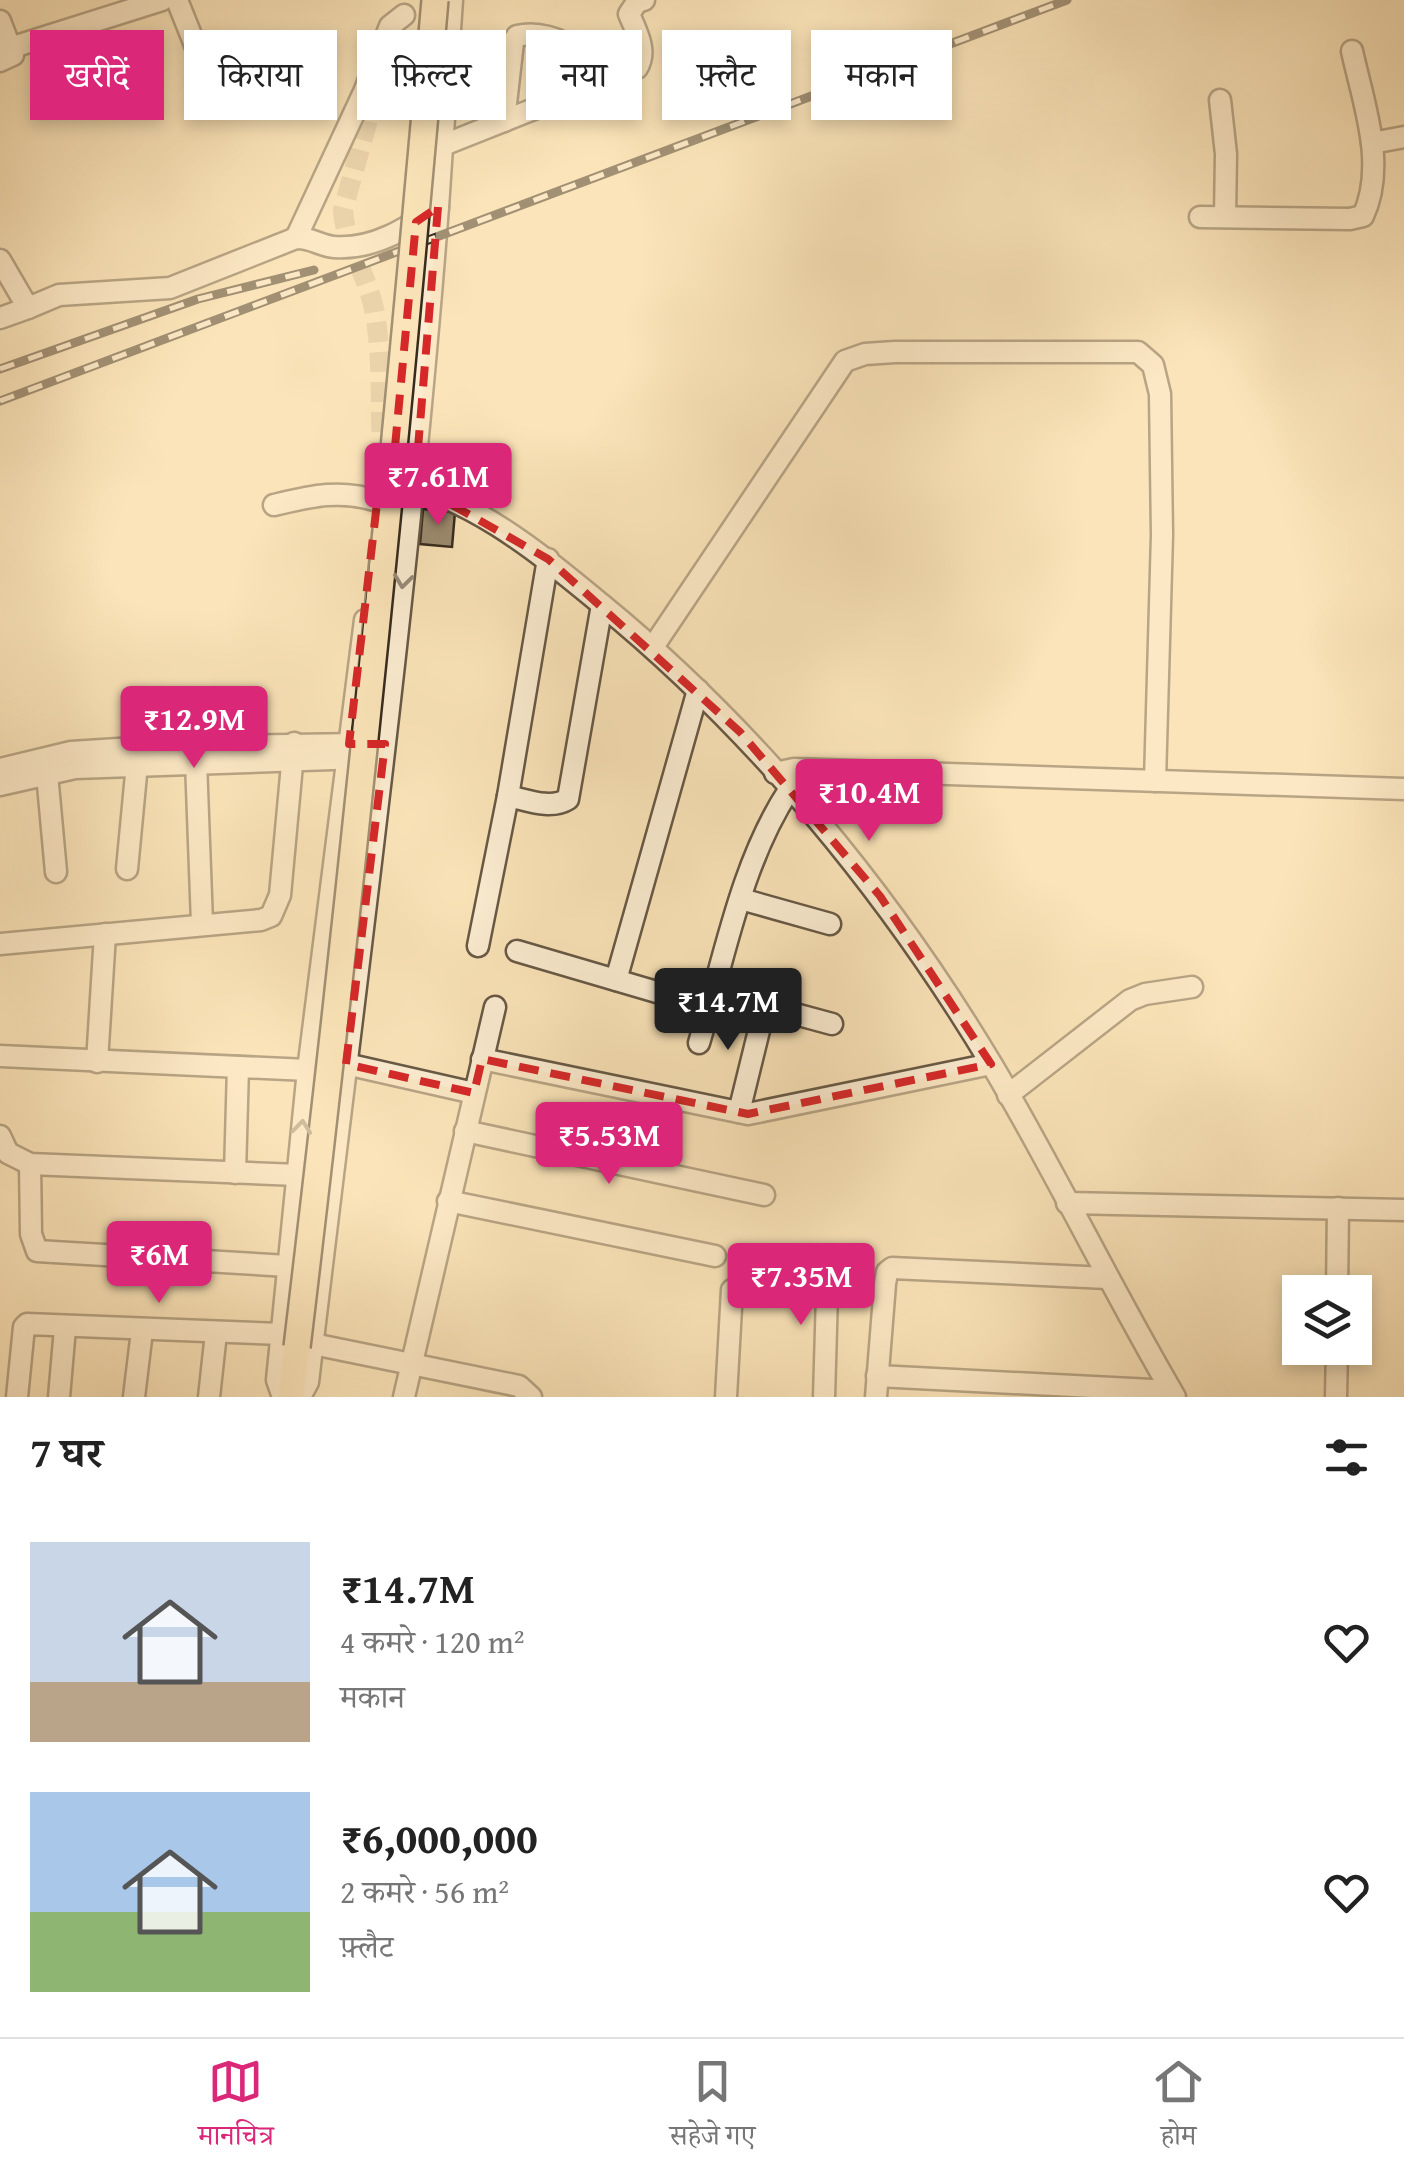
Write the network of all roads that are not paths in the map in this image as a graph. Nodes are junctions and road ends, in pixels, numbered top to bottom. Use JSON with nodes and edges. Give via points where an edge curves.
{"nodes":[{"id":1,"x":162,"y":0,"type":"edge"},
{"id":2,"x":177,"y":0,"type":"edge"},
{"id":3,"x":435,"y":0,"type":"edge"},
{"id":4,"x":452,"y":0,"type":"edge"},
{"id":5,"x":638,"y":0,"type":"edge"},
{"id":6,"x":404,"y":16,"type":"edge"},
{"id":7,"x":0,"y":21,"type":"edge"},
{"id":8,"x":189,"y":30,"type":"edge"},
{"id":9,"x":635,"y":30,"type":"edge"},
{"id":10,"x":526,"y":34,"type":"edge"},
{"id":11,"x":1352,"y":51,"type":"dead end"},
{"id":12,"x":5,"y":54,"type":"edge"},
{"id":13,"x":1220,"y":100,"type":"dead end"},
{"id":14,"x":506,"y":103,"type":"edge"},
{"id":15,"x":504,"y":120,"type":"edge"},
{"id":16,"x":1404,"y":137,"type":"edge"},
{"id":17,"x":1372,"y":143,"type":"junction"},
{"id":18,"x":441,"y":146,"type":"junction"},
{"id":19,"x":438,"y":207,"type":"junction"},
{"id":20,"x":1200,"y":217,"type":"dead end"},
{"id":21,"x":1226,"y":217,"type":"junction"},
{"id":22,"x":296,"y":238,"type":"junction"},
{"id":23,"x":0,"y":260,"type":"edge"},
{"id":24,"x":28,"y":308,"type":"junction"},
{"id":25,"x":0,"y":318,"type":"edge"},
{"id":26,"x":415,"y":484,"type":"junction"},
{"id":27,"x":378,"y":502,"type":"junction"},
{"id":28,"x":274,"y":505,"type":"dead end"},
{"id":29,"x":548,"y":559,"type":"junction"},
{"id":30,"x":602,"y":605,"type":"junction"},
{"id":31,"x":653,"y":647,"type":"junction"},
{"id":32,"x":698,"y":690,"type":"junction"},
{"id":33,"x":293,"y":751,"type":"junction"},
{"id":34,"x":348,"y":751,"type":"junction"},
{"id":35,"x":384,"y":751,"type":"junction"},
{"id":36,"x":196,"y":762,"type":"junction"},
{"id":37,"x":138,"y":764,"type":"junction"},
{"id":38,"x":0,"y":769,"type":"edge"},
{"id":39,"x":775,"y":773,"type":"junction"},
{"id":40,"x":47,"y":774,"type":"junction"},
{"id":41,"x":1155,"y":781,"type":"junction"},
{"id":42,"x":0,"y":784,"type":"edge"},
{"id":43,"x":1404,"y":789,"type":"edge"},
{"id":44,"x":789,"y":790,"type":"junction"},
{"id":45,"x":508,"y":796,"type":"junction"},
{"id":46,"x":127,"y":869,"type":"dead end"},
{"id":47,"x":56,"y":872,"type":"dead end"},
{"id":48,"x":741,"y":899,"type":"junction"},
{"id":49,"x":202,"y":924,"type":"junction"},
{"id":50,"x":830,"y":924,"type":"dead end"},
{"id":51,"x":105,"y":934,"type":"junction"},
{"id":52,"x":0,"y":944,"type":"edge"},
{"id":53,"x":478,"y":946,"type":"dead end"},
{"id":54,"x":517,"y":951,"type":"dead end"},
{"id":55,"x":616,"y":980,"type":"junction"},
{"id":56,"x":1192,"y":987,"type":"dead end"},
{"id":57,"x":714,"y":992,"type":"junction"},
{"id":58,"x":660,"y":994,"type":"dead end"},
{"id":59,"x":765,"y":1006,"type":"junction"},
{"id":60,"x":495,"y":1007,"type":"dead end"},
{"id":61,"x":832,"y":1024,"type":"dead end"},
{"id":62,"x":699,"y":1043,"type":"dead end"},
{"id":63,"x":0,"y":1056,"type":"edge"},
{"id":64,"x":482,"y":1060,"type":"junction"},
{"id":65,"x":97,"y":1062,"type":"junction"},
{"id":66,"x":346,"y":1064,"type":"junction"},
{"id":67,"x":991,"y":1064,"type":"junction"},
{"id":68,"x":238,"y":1067,"type":"junction"},
{"id":69,"x":308,"y":1070,"type":"junction"},
{"id":70,"x":474,"y":1093,"type":"junction"},
{"id":71,"x":1008,"y":1095,"type":"junction"},
{"id":72,"x":738,"y":1112,"type":"junction"},
{"id":73,"x":465,"y":1132,"type":"junction"},
{"id":74,"x":0,"y":1136,"type":"edge"},
{"id":75,"x":30,"y":1164,"type":"junction"},
{"id":76,"x":235,"y":1172,"type":"junction"},
{"id":77,"x":298,"y":1175,"type":"junction"},
{"id":78,"x":764,"y":1194,"type":"dead end"},
{"id":79,"x":448,"y":1201,"type":"junction"},
{"id":80,"x":1067,"y":1204,"type":"junction"},
{"id":81,"x":1338,"y":1208,"type":"junction"},
{"id":82,"x":1404,"y":1210,"type":"edge"},
{"id":83,"x":715,"y":1256,"type":"dead end"},
{"id":84,"x":828,"y":1260,"type":"dead end"},
{"id":85,"x":288,"y":1266,"type":"junction"},
{"id":86,"x":1337,"y":1275,"type":"edge"},
{"id":87,"x":1108,"y":1278,"type":"junction"},
{"id":88,"x":732,"y":1290,"type":"dead end"},
{"id":89,"x":64,"y":1328,"type":"junction"},
{"id":90,"x":142,"y":1330,"type":"junction"},
{"id":91,"x":216,"y":1332,"type":"junction"},
{"id":92,"x":297,"y":1342,"type":"junction"},
{"id":93,"x":1336,"y":1365,"type":"edge"},
{"id":94,"x":411,"y":1366,"type":"junction"},
{"id":95,"x":876,"y":1387,"type":"edge"},
{"id":96,"x":1173,"y":1394,"type":"edge"},
{"id":97,"x":17,"y":1397,"type":"edge"},
{"id":98,"x":60,"y":1397,"type":"edge"},
{"id":99,"x":134,"y":1397,"type":"edge"},
{"id":100,"x":209,"y":1397,"type":"edge"},
{"id":101,"x":283,"y":1397,"type":"edge"},
{"id":102,"x":292,"y":1397,"type":"edge"},
{"id":103,"x":300,"y":1397,"type":"edge"},
{"id":104,"x":404,"y":1397,"type":"edge"},
{"id":105,"x":531,"y":1397,"type":"edge"},
{"id":106,"x":726,"y":1397,"type":"edge"},
{"id":107,"x":824,"y":1397,"type":"edge"},
{"id":108,"x":1336,"y":1397,"type":"edge"}],
"edges":[{"from":1,"to":12,"type":"street"},
{"from":2,"to":8,"type":"street"},
{"from":3,"to":92,"type":"main road","bridge":true,"via":[[344,958]]},
{"from":4,"to":18,"type":"street"},
{"from":5,"to":9,"type":"street","via":[[628,14]]},
{"from":6,"to":22,"type":"street","via":[[390,26]]},
{"from":7,"to":12,"type":"street"},
{"from":10,"to":14,"type":"street","via":[[513,42]]},
{"from":11,"to":17,"type":"street"},
{"from":13,"to":21,"type":"street"},
{"from":15,"to":18,"type":"street"},
{"from":16,"to":17,"type":"street"},
{"from":17,"to":21,"type":"street","via":[[1364,216]]},
{"from":18,"to":19,"type":"street"},
{"from":19,"to":22,"type":"street","via":[[362,246]]},
{"from":19,"to":26,"type":"street"},
{"from":20,"to":21,"type":"street"},
{"from":22,"to":24,"type":"street","via":[[170,288],[59,294]]},
{"from":23,"to":24,"type":"street"},
{"from":24,"to":25,"type":"street"},
{"from":26,"to":27,"type":"street","via":[[381,469]]},
{"from":26,"to":29,"type":"street","via":[[449,497]]},
{"from":26,"to":35,"type":"street","one_way":true},
{"from":27,"to":28,"type":"street","via":[[344,492]]},
{"from":27,"to":34,"type":"street"},
{"from":29,"to":30,"type":"street"},
{"from":29,"to":45,"type":"street"},
{"from":30,"to":31,"type":"street"},
{"from":30,"to":45,"type":"street","via":[[568,799],[549,805]]},
{"from":31,"to":32,"type":"street"},
{"from":31,"to":41,"type":"street","via":[[845,361],[895,352],[1138,352],[1154,365],[1160,394]]},
{"from":32,"to":39,"type":"street"},
{"from":32,"to":55,"type":"street"},
{"from":33,"to":34,"type":"street"},
{"from":33,"to":36,"type":"street"},
{"from":33,"to":38,"type":"street","via":[[71,752]]},
{"from":33,"to":49,"type":"street","via":[[277,909],[261,920]]},
{"from":34,"to":35,"type":"street"},
{"from":34,"to":69,"type":"street"},
{"from":35,"to":66,"type":"street"},
{"from":36,"to":37,"type":"street"},
{"from":36,"to":49,"type":"street"},
{"from":37,"to":40,"type":"street"},
{"from":37,"to":46,"type":"street"},
{"from":39,"to":41,"type":"street"},
{"from":39,"to":44,"type":"street"},
{"from":40,"to":42,"type":"street"},
{"from":40,"to":47,"type":"street"},
{"from":41,"to":43,"type":"street"},
{"from":44,"to":48,"type":"street","via":[[770,820]]},
{"from":44,"to":67,"type":"street","via":[[880,896]]},
{"from":45,"to":53,"type":"street"},
{"from":48,"to":50,"type":"street"},
{"from":48,"to":57,"type":"street"},
{"from":49,"to":51,"type":"street"},
{"from":51,"to":52,"type":"street"},
{"from":51,"to":65,"type":"street"},
{"from":54,"to":55,"type":"street"},
{"from":55,"to":58,"type":"street"},
{"from":56,"to":71,"type":"street","via":[[1130,1000]]},
{"from":57,"to":59,"type":"street"},
{"from":57,"to":62,"type":"street"},
{"from":59,"to":61,"type":"street"},
{"from":59,"to":72,"type":"street"},
{"from":60,"to":64,"type":"street"},
{"from":63,"to":65,"type":"street"},
{"from":64,"to":70,"type":"street"},
{"from":64,"to":72,"type":"street"},
{"from":65,"to":68,"type":"street"},
{"from":66,"to":70,"type":"street"},
{"from":66,"to":92,"type":"street"},
{"from":67,"to":71,"type":"street"},
{"from":67,"to":72,"type":"street"},
{"from":68,"to":69,"type":"street"},
{"from":68,"to":76,"type":"street"},
{"from":77,"to":69,"type":"street","one_way":true},
{"from":70,"to":73,"type":"street"},
{"from":71,"to":80,"type":"street"},
{"from":73,"to":78,"type":"street"},
{"from":73,"to":79,"type":"street"},
{"from":74,"to":75,"type":"street","via":[[8,1153]]},
{"from":75,"to":76,"type":"street"},
{"from":75,"to":85,"type":"street","via":[[37,1251]]},
{"from":76,"to":77,"type":"street"},
{"from":77,"to":85,"type":"street"},
{"from":79,"to":83,"type":"street"},
{"from":79,"to":94,"type":"street"},
{"from":80,"to":81,"type":"street"},
{"from":80,"to":87,"type":"street"},
{"from":81,"to":82,"type":"street"},
{"from":81,"to":86,"type":"street"},
{"from":84,"to":107,"type":"street"},
{"from":85,"to":92,"type":"street"},
{"from":87,"to":95,"type":"street","via":[[892,1268]]},
{"from":87,"to":96,"type":"street"},
{"from":88,"to":106,"type":"street"},
{"from":89,"to":90,"type":"street"},
{"from":89,"to":97,"type":"street","via":[[24,1327]]},
{"from":89,"to":98,"type":"street"},
{"from":90,"to":91,"type":"street"},
{"from":90,"to":99,"type":"street"},
{"from":91,"to":92,"type":"street"},
{"from":91,"to":100,"type":"street"},
{"from":92,"to":94,"type":"street"},
{"from":92,"to":101,"type":"street","via":[[277,1380]]},
{"from":92,"to":102,"type":"main road"},
{"from":92,"to":103,"type":"street","via":[[308,1382]]},
{"from":93,"to":108,"type":"street"},
{"from":94,"to":104,"type":"street"},
{"from":94,"to":105,"type":"street","via":[[519,1386]]},
{"from":95,"to":96,"type":"street"}]}
